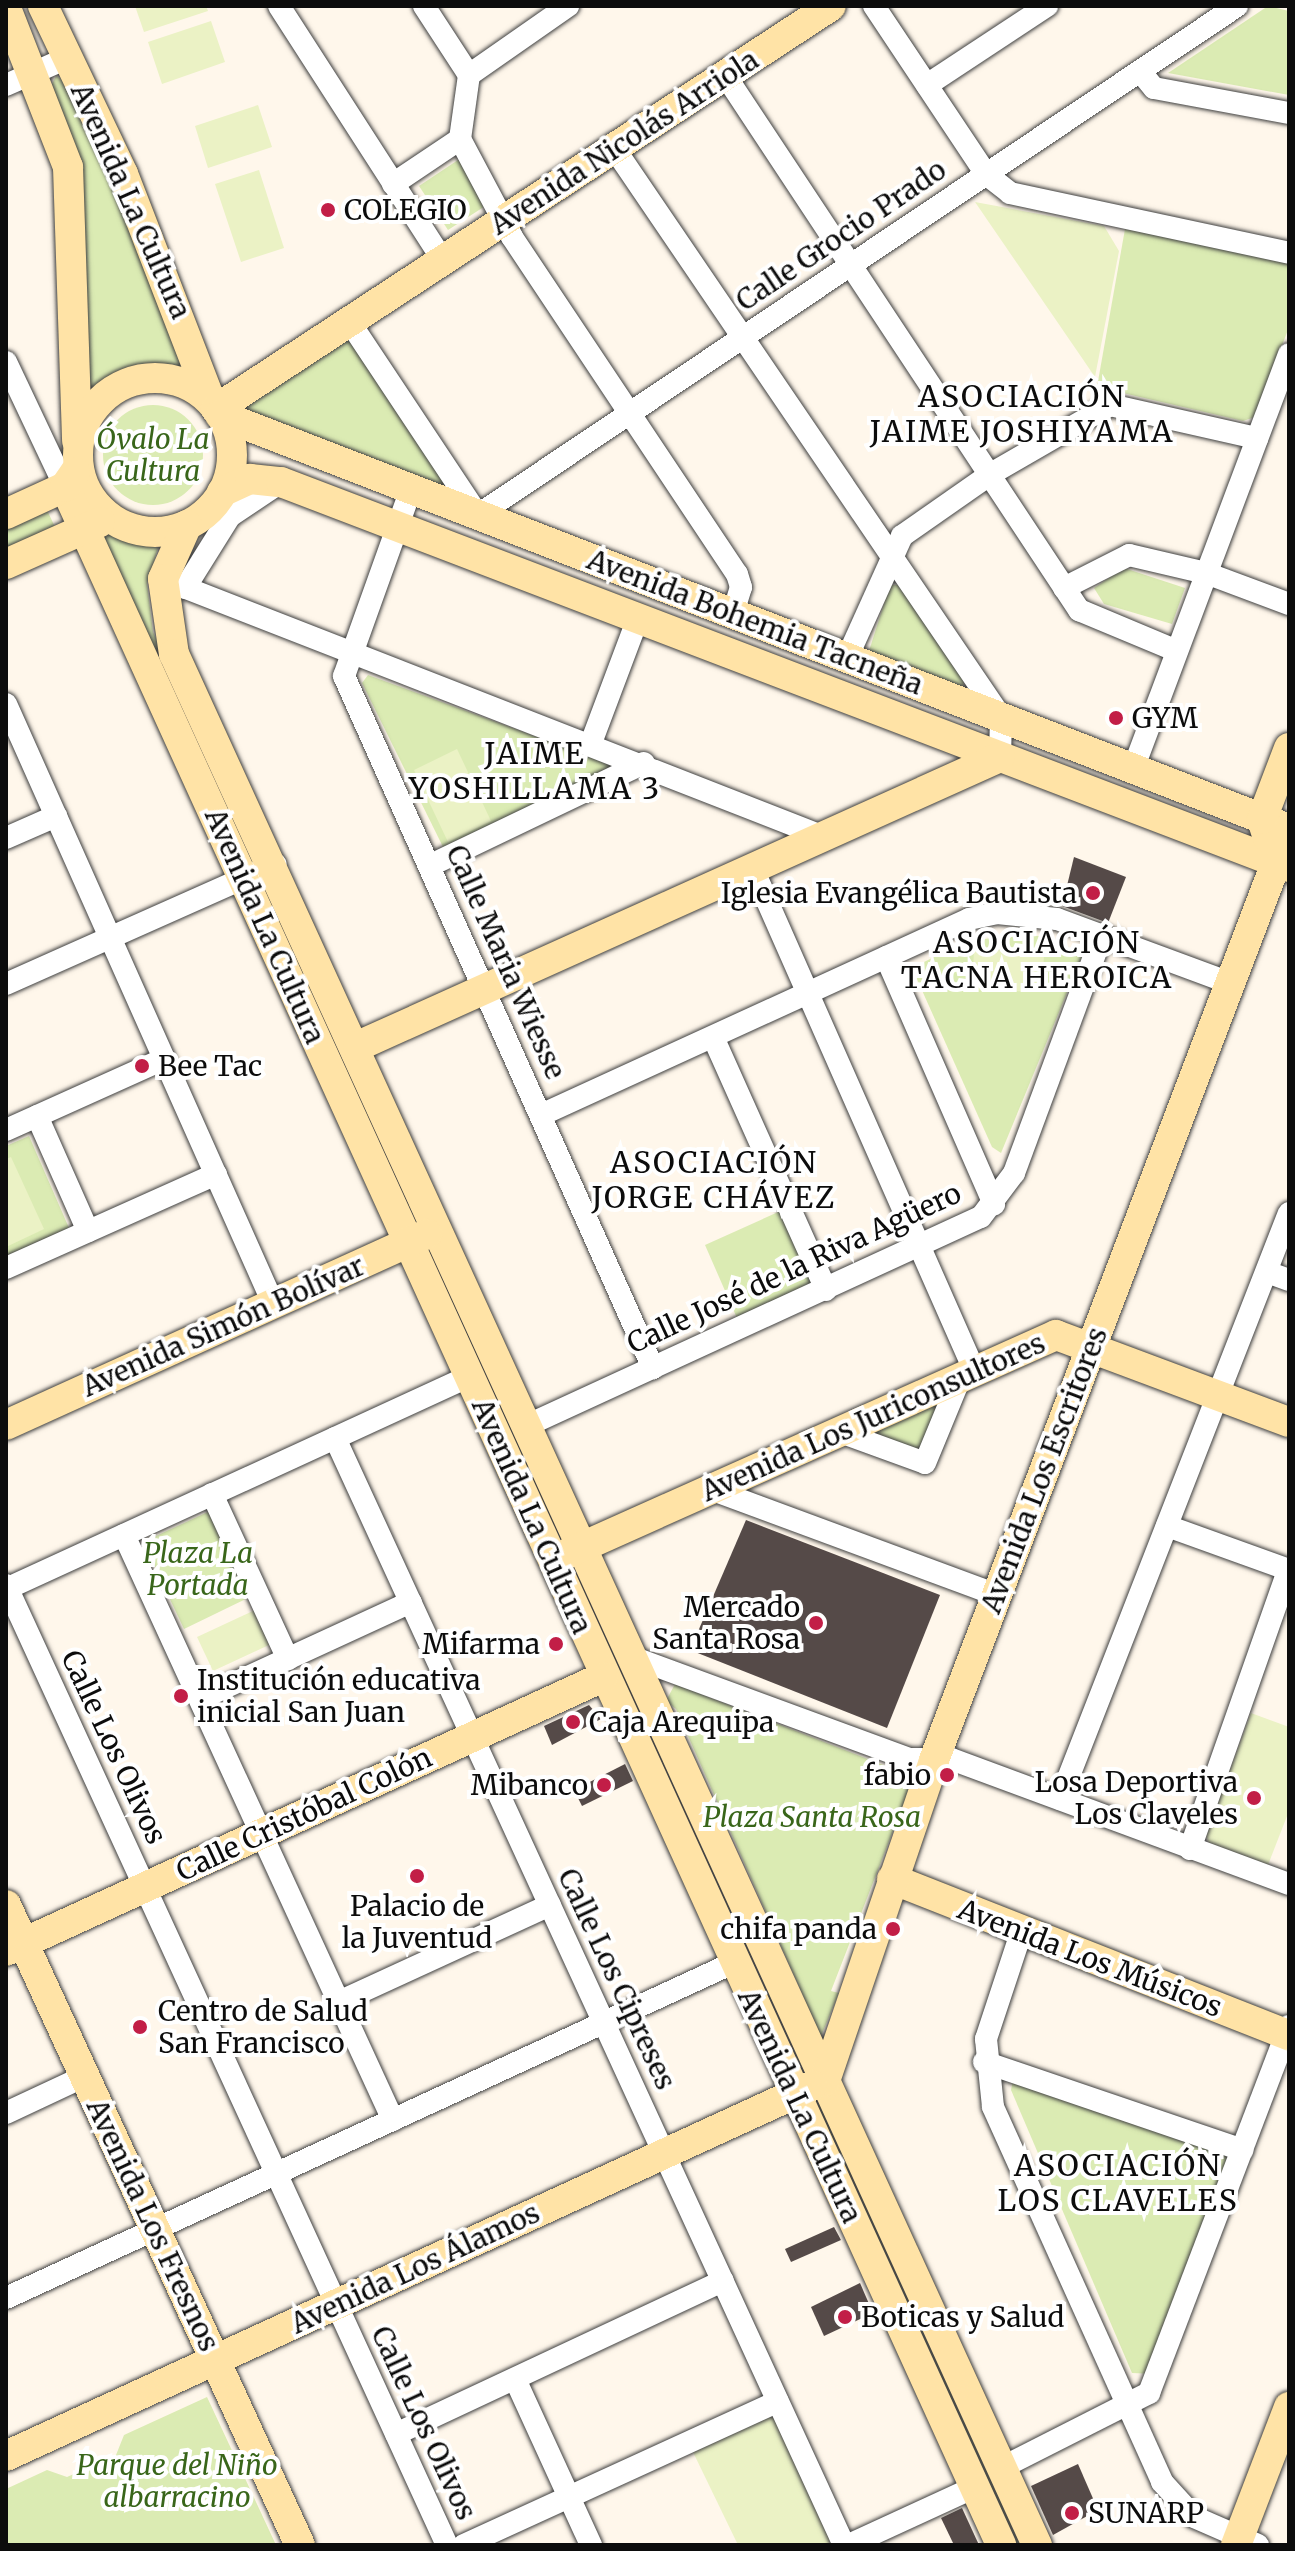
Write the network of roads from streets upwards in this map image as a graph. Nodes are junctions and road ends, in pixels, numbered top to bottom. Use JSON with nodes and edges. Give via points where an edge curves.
{"nodes":[{"id":1,"x":43,"y":6,"type":"edge"},
{"id":2,"x":279,"y":6,"type":"edge"},
{"id":3,"x":424,"y":6,"type":"edge"},
{"id":4,"x":831,"y":6,"type":"edge"},
{"id":5,"x":874,"y":6,"type":"edge"},
{"id":6,"x":1047,"y":6,"type":"edge"},
{"id":7,"x":1237,"y":6,"type":"edge"},
{"id":8,"x":566,"y":7,"type":"edge"},
{"id":9,"x":6,"y":8,"type":"edge"},
{"id":10,"x":67,"y":58,"type":"junction"},
{"id":11,"x":1140,"y":71,"type":"junction"},
{"id":12,"x":35,"y":73,"type":"junction"},
{"id":13,"x":469,"y":75,"type":"junction"},
{"id":14,"x":725,"y":75,"type":"junction"},
{"id":15,"x":6,"y":85,"type":"edge"},
{"id":16,"x":927,"y":85,"type":"junction"},
{"id":17,"x":1289,"y":113,"type":"edge"},
{"id":18,"x":460,"y":139,"type":"junction"},
{"id":19,"x":614,"y":148,"type":"junction"},
{"id":20,"x":986,"y":174,"type":"junction"},
{"id":21,"x":393,"y":184,"type":"junction"},
{"id":22,"x":505,"y":220,"type":"junction"},
{"id":23,"x":1289,"y":253,"type":"edge"},
{"id":24,"x":443,"y":260,"type":"junction"},
{"id":25,"x":851,"y":264,"type":"junction"},
{"id":26,"x":349,"y":321,"type":"junction"},
{"id":27,"x":742,"y":338,"type":"junction"},
{"id":28,"x":1289,"y":354,"type":"edge"},
{"id":29,"x":6,"y":362,"type":"edge"},
{"id":30,"x":215,"y":408,"type":"junction"},
{"id":31,"x":632,"y":412,"type":"junction"},
{"id":32,"x":1257,"y":438,"type":"junction"},
{"id":33,"x":74,"y":468,"type":"junction"},
{"id":34,"x":989,"y":475,"type":"junction"},
{"id":35,"x":281,"y":482,"type":"junction"},
{"id":36,"x":411,"y":489,"type":"junction"},
{"id":37,"x":222,"y":492,"type":"junction"},
{"id":38,"x":6,"y":514,"type":"edge"},
{"id":39,"x":478,"y":515,"type":"junction"},
{"id":40,"x":97,"y":524,"type":"junction"},
{"id":41,"x":187,"y":525,"type":"junction"},
{"id":42,"x":400,"y":527,"type":"junction"},
{"id":43,"x":889,"y":554,"type":"junction"},
{"id":44,"x":6,"y":564,"type":"edge"},
{"id":45,"x":1206,"y":573,"type":"junction"},
{"id":46,"x":174,"y":584,"type":"junction"},
{"id":47,"x":1064,"y":588,"type":"junction"},
{"id":48,"x":1289,"y":604,"type":"edge"},
{"id":49,"x":733,"y":614,"type":"junction"},
{"id":50,"x":638,"y":618,"type":"junction"},
{"id":51,"x":1177,"y":651,"type":"junction"},
{"id":52,"x":349,"y":653,"type":"junction"},
{"id":53,"x":847,"y":658,"type":"junction"},
{"id":54,"x":6,"y":704,"type":"edge"},
{"id":55,"x":1001,"y":717,"type":"junction"},
{"id":56,"x":591,"y":743,"type":"junction"},
{"id":57,"x":1289,"y":748,"type":"edge"},
{"id":58,"x":1000,"y":757,"type":"junction"},
{"id":59,"x":644,"y":763,"type":"junction"},
{"id":60,"x":1133,"y":769,"type":"junction"},
{"id":61,"x":56,"y":816,"type":"junction"},
{"id":62,"x":1282,"y":826,"type":"edge"},
{"id":63,"x":824,"y":837,"type":"junction"},
{"id":64,"x":6,"y":838,"type":"edge"},
{"id":65,"x":275,"y":864,"type":"junction"},
{"id":66,"x":431,"y":865,"type":"junction"},
{"id":67,"x":1283,"y":865,"type":"edge"},
{"id":68,"x":753,"y":869,"type":"junction"},
{"id":69,"x":244,"y":878,"type":"junction"},
{"id":70,"x":1102,"y":935,"type":"junction"},
{"id":71,"x":110,"y":938,"type":"junction"},
{"id":72,"x":886,"y":957,"type":"junction"},
{"id":73,"x":1230,"y":983,"type":"junction"},
{"id":74,"x":6,"y":984,"type":"edge"},
{"id":75,"x":485,"y":991,"type":"junction"},
{"id":76,"x":809,"y":992,"type":"junction"},
{"id":77,"x":713,"y":1037,"type":"junction"},
{"id":78,"x":358,"y":1046,"type":"junction"},
{"id":79,"x":164,"y":1059,"type":"junction"},
{"id":80,"x":541,"y":1115,"type":"junction"},
{"id":81,"x":37,"y":1116,"type":"junction"},
{"id":82,"x":6,"y":1130,"type":"edge"},
{"id":83,"x":216,"y":1174,"type":"junction"},
{"id":84,"x":994,"y":1204,"type":"junction"},
{"id":85,"x":1289,"y":1213,"type":"edge"},
{"id":86,"x":441,"y":1228,"type":"junction"},
{"id":87,"x":88,"y":1231,"type":"junction"},
{"id":88,"x":409,"y":1242,"type":"junction"},
{"id":89,"x":922,"y":1248,"type":"junction"},
{"id":90,"x":6,"y":1268,"type":"edge"},
{"id":91,"x":1267,"y":1272,"type":"junction"},
{"id":92,"x":1289,"y":1280,"type":"edge"},
{"id":93,"x":826,"y":1290,"type":"junction"},
{"id":94,"x":273,"y":1303,"type":"junction"},
{"id":95,"x":1092,"y":1346,"type":"junction"},
{"id":96,"x":653,"y":1368,"type":"junction"},
{"id":97,"x":967,"y":1375,"type":"junction"},
{"id":98,"x":470,"y":1376,"type":"junction"},
{"id":99,"x":1219,"y":1395,"type":"junction"},
{"id":100,"x":1289,"y":1422,"type":"edge"},
{"id":101,"x":6,"y":1425,"type":"edge"},
{"id":102,"x":528,"y":1425,"type":"junction"},
{"id":103,"x":840,"y":1432,"type":"junction"},
{"id":104,"x":335,"y":1438,"type":"junction"},
{"id":105,"x":713,"y":1490,"type":"junction"},
{"id":106,"x":212,"y":1494,"type":"junction"},
{"id":107,"x":1167,"y":1526,"type":"junction"},
{"id":108,"x":124,"y":1535,"type":"junction"},
{"id":109,"x":581,"y":1547,"type":"junction"},
{"id":110,"x":551,"y":1561,"type":"junction"},
{"id":111,"x":1289,"y":1570,"type":"edge"},
{"id":112,"x":7,"y":1587,"type":"edge"},
{"id":113,"x":997,"y":1595,"type":"junction"},
{"id":114,"x":411,"y":1602,"type":"junction"},
{"id":115,"x":632,"y":1657,"type":"junction"},
{"id":116,"x":288,"y":1659,"type":"junction"},
{"id":117,"x":603,"y":1677,"type":"junction"},
{"id":118,"x":200,"y":1699,"type":"junction"},
{"id":119,"x":473,"y":1736,"type":"junction"},
{"id":120,"x":934,"y":1760,"type":"junction"},
{"id":121,"x":1060,"y":1799,"type":"junction"},
{"id":122,"x":262,"y":1834,"type":"junction"},
{"id":123,"x":1190,"y":1849,"type":"junction"},
{"id":124,"x":892,"y":1879,"type":"junction"},
{"id":125,"x":1289,"y":1884,"type":"edge"},
{"id":126,"x":145,"y":1887,"type":"junction"},
{"id":127,"x":6,"y":1905,"type":"edge"},
{"id":128,"x":550,"y":1905,"type":"junction"},
{"id":129,"x":1021,"y":1933,"type":"junction"},
{"id":130,"x":15,"y":1947,"type":"edge"},
{"id":131,"x":733,"y":1963,"type":"junction"},
{"id":132,"x":339,"y":2002,"type":"junction"},
{"id":133,"x":604,"y":2023,"type":"junction"},
{"id":134,"x":1288,"y":2032,"type":"edge"},
{"id":135,"x":984,"y":2062,"type":"junction"},
{"id":136,"x":85,"y":2076,"type":"junction"},
{"id":137,"x":825,"y":2081,"type":"junction"},
{"id":138,"x":795,"y":2093,"type":"junction"},
{"id":139,"x":6,"y":2113,"type":"edge"},
{"id":140,"x":393,"y":2120,"type":"junction"},
{"id":141,"x":1242,"y":2150,"type":"junction"},
{"id":142,"x":664,"y":2153,"type":"junction"},
{"id":143,"x":277,"y":2174,"type":"junction"},
{"id":144,"x":155,"y":2229,"type":"junction"},
{"id":145,"x":723,"y":2281,"type":"junction"},
{"id":146,"x":6,"y":2298,"type":"edge"},
{"id":147,"x":336,"y":2304,"type":"junction"},
{"id":148,"x":215,"y":2360,"type":"junction"},
{"id":149,"x":515,"y":2379,"type":"junction"},
{"id":150,"x":778,"y":2401,"type":"junction"},
{"id":151,"x":1128,"y":2408,"type":"junction"},
{"id":152,"x":1287,"y":2416,"type":"edge"},
{"id":153,"x":396,"y":2434,"type":"junction"},
{"id":154,"x":6,"y":2456,"type":"edge"},
{"id":155,"x":1003,"y":2467,"type":"junction"},
{"id":156,"x":975,"y":2487,"type":"junction"},
{"id":157,"x":569,"y":2497,"type":"junction"},
{"id":158,"x":1244,"y":2542,"type":"edge"},
{"id":159,"x":300,"y":2545,"type":"edge"},
{"id":160,"x":447,"y":2545,"type":"edge"},
{"id":161,"x":464,"y":2545,"type":"edge"},
{"id":162,"x":591,"y":2545,"type":"edge"},
{"id":163,"x":847,"y":2545,"type":"edge"},
{"id":164,"x":1001,"y":2545,"type":"edge"},
{"id":165,"x":1037,"y":2545,"type":"edge"}],
"edges":[{"from":1,"to":10,"type":"street","name":"Avenida La Cultura"},
{"from":2,"to":21,"type":"street"},
{"from":3,"to":13,"type":"street"},
{"from":4,"to":14,"type":"street","name":"Avenida Nicolás Arriola"},
{"from":5,"to":16,"type":"street"},
{"from":6,"to":16,"type":"street"},
{"from":7,"to":11,"type":"street","name":"Calle Grocio Prado"},
{"from":8,"to":13,"type":"street"},
{"from":9,"to":12,"type":"street","name":"Avenida La Cultura"},
{"from":10,"to":12,"type":"street"},
{"from":10,"to":30,"type":"street","name":"Avenida La Cultura","via":[[123,174]]},
{"from":11,"to":17,"type":"street","via":[[1154,88]]},
{"from":11,"to":20,"type":"street","name":"Calle Grocio Prado"},
{"from":12,"to":15,"type":"street"},
{"from":12,"to":33,"type":"street","name":"Avenida La Cultura","via":[[68,167]]},
{"from":13,"to":18,"type":"street"},
{"from":14,"to":19,"type":"street","name":"Avenida Nicolás Arriola"},
{"from":14,"to":25,"type":"street"},
{"from":16,"to":20,"type":"street"},
{"from":18,"to":21,"type":"street"},
{"from":18,"to":22,"type":"street"},
{"from":19,"to":22,"type":"street","name":"Avenida Nicolás Arriola"},
{"from":19,"to":27,"type":"street"},
{"from":20,"to":23,"type":"street","via":[[1010,193]]},
{"from":20,"to":25,"type":"street","name":"Calle Grocio Prado"},
{"from":21,"to":24,"type":"street"},
{"from":22,"to":24,"type":"street","name":"Avenida Nicolás Arriola"},
{"from":22,"to":31,"type":"street"},
{"from":24,"to":26,"type":"street","name":"Avenida Nicolás Arriola"},
{"from":25,"to":27,"type":"street","name":"Calle Grocio Prado"},
{"from":25,"to":34,"type":"street"},
{"from":26,"to":30,"type":"street","name":"Avenida Nicolás Arriola"},
{"from":26,"to":39,"type":"street"},
{"from":27,"to":31,"type":"street","name":"Calle Grocio Prado"},
{"from":27,"to":43,"type":"street"},
{"from":28,"to":32,"type":"street"},
{"from":29,"to":33,"type":"street"},
{"from":30,"to":33,"type":"street","via":[[184,383],[136,380],[95,406]]},
{"from":30,"to":36,"type":"street","name":"Avenida Bohemia Tacneña"},
{"from":30,"to":37,"type":"street","via":[[232,454]]},
{"from":31,"to":39,"type":"street","name":"Calle Grocio Prado"},
{"from":31,"to":49,"type":"street","via":[[737,574],[741,587]]},
{"from":32,"to":34,"type":"street","via":[[1110,405]]},
{"from":32,"to":45,"type":"street"},
{"from":33,"to":38,"type":"street"},
{"from":33,"to":40,"type":"street","name":"Avenida La Cultura"},
{"from":34,"to":43,"type":"street","via":[[902,536]]},
{"from":34,"to":47,"type":"street"},
{"from":35,"to":37,"type":"street","name":"Avenida Bohemia Tacneña","via":[[250,479]]},
{"from":35,"to":42,"type":"street","name":"Avenida Bohemia Tacneña"},
{"from":35,"to":46,"type":"street","via":[[230,516]]},
{"from":36,"to":39,"type":"street","name":"Avenida Bohemia Tacneña"},
{"from":36,"to":42,"type":"street","name":"Calle Maria Wiesse"},
{"from":37,"to":41,"type":"street"},
{"from":39,"to":49,"type":"street","name":"Avenida Bohemia Tacneña"},
{"from":40,"to":41,"type":"street","via":[[147,531]]},
{"from":40,"to":44,"type":"street"},
{"from":40,"to":69,"type":"street","name":"Avenida La Cultura"},
{"from":41,"to":46,"type":"street"},
{"from":42,"to":50,"type":"street","name":"Avenida Bohemia Tacneña"},
{"from":42,"to":52,"type":"street","name":"Calle Maria Wiesse"},
{"from":43,"to":53,"type":"street"},
{"from":43,"to":55,"type":"street"},
{"from":45,"to":47,"type":"street","via":[[1129,555]]},
{"from":45,"to":48,"type":"street"},
{"from":45,"to":51,"type":"street"},
{"from":46,"to":52,"type":"street"},
{"from":46,"to":65,"type":"street","name":"Avenida La Cultura","via":[[174,654]]},
{"from":47,"to":51,"type":"street","via":[[1085,615]]},
{"from":49,"to":53,"type":"street","name":"Avenida Bohemia Tacneña"},
{"from":50,"to":56,"type":"street"},
{"from":50,"to":58,"type":"street","name":"Avenida Bohemia Tacneña"},
{"from":51,"to":60,"type":"street"},
{"from":52,"to":56,"type":"street"},
{"from":52,"to":66,"type":"street","name":"Calle Maria Wiesse","via":[[344,676]]},
{"from":53,"to":55,"type":"street","name":"Avenida Bohemia Tacneña"},
{"from":54,"to":61,"type":"street"},
{"from":55,"to":58,"type":"street"},
{"from":55,"to":60,"type":"street","name":"Avenida Bohemia Tacneña"},
{"from":56,"to":59,"type":"street"},
{"from":57,"to":62,"type":"street","name":"Avenida Los Escritores"},
{"from":58,"to":63,"type":"street"},
{"from":58,"to":67,"type":"street","name":"Avenida Bohemia Tacneña"},
{"from":59,"to":63,"type":"street"},
{"from":59,"to":66,"type":"street"},
{"from":60,"to":62,"type":"street","name":"Avenida Bohemia Tacneña"},
{"from":61,"to":64,"type":"street"},
{"from":61,"to":71,"type":"street"},
{"from":62,"to":67,"type":"street","name":"Avenida Los Escritores"},
{"from":63,"to":68,"type":"street"},
{"from":65,"to":69,"type":"street"},
{"from":65,"to":78,"type":"street","name":"Avenida La Cultura"},
{"from":66,"to":75,"type":"street","name":"Calle Maria Wiesse"},
{"from":67,"to":73,"type":"street","name":"Avenida Los Escritores"},
{"from":68,"to":75,"type":"street"},
{"from":68,"to":76,"type":"street"},
{"from":69,"to":71,"type":"street"},
{"from":69,"to":88,"type":"street","name":"Avenida La Cultura"},
{"from":70,"to":72,"type":"street","via":[[1029,913],[997,913],[969,919]]},
{"from":70,"to":73,"type":"street"},
{"from":70,"to":84,"type":"street","name":"Calle José de la Riva Agüero","via":[[1014,1173]]},
{"from":71,"to":74,"type":"street"},
{"from":71,"to":79,"type":"street"},
{"from":72,"to":76,"type":"street"},
{"from":72,"to":84,"type":"street"},
{"from":73,"to":95,"type":"street","name":"Avenida Los Escritores"},
{"from":75,"to":78,"type":"street"},
{"from":75,"to":80,"type":"street","name":"Calle Maria Wiesse"},
{"from":76,"to":77,"type":"street"},
{"from":76,"to":89,"type":"street"},
{"from":77,"to":80,"type":"street"},
{"from":77,"to":93,"type":"street"},
{"from":78,"to":86,"type":"street","name":"Avenida La Cultura"},
{"from":79,"to":81,"type":"street"},
{"from":79,"to":83,"type":"street"},
{"from":80,"to":96,"type":"street","name":"Calle Maria Wiesse"},
{"from":81,"to":82,"type":"street"},
{"from":81,"to":87,"type":"street"},
{"from":83,"to":87,"type":"street"},
{"from":83,"to":94,"type":"street"},
{"from":84,"to":89,"type":"street","name":"Calle José de la Riva Agüero"},
{"from":85,"to":91,"type":"street"},
{"from":86,"to":88,"type":"street","name":"Avenida Simón Bolívar"},
{"from":86,"to":102,"type":"street","name":"Avenida La Cultura"},
{"from":87,"to":90,"type":"street"},
{"from":88,"to":94,"type":"street","name":"Avenida Simón Bolívar"},
{"from":88,"to":98,"type":"street","name":"Avenida La Cultura"},
{"from":89,"to":93,"type":"street","name":"Calle José de la Riva Agüero"},
{"from":89,"to":97,"type":"street"},
{"from":91,"to":92,"type":"street"},
{"from":91,"to":99,"type":"street"},
{"from":93,"to":96,"type":"street","name":"Calle José de la Riva Agüero"},
{"from":94,"to":101,"type":"street","name":"Avenida Simón Bolívar"},
{"from":95,"to":97,"type":"street","name":"Avenida Los Juriconsultores","via":[[1056,1335]]},
{"from":95,"to":99,"type":"street","name":"Avenida Los Juriconsultores"},
{"from":95,"to":113,"type":"street","name":"Avenida Los Escritores"},
{"from":96,"to":102,"type":"street","name":"Calle José de la Riva Agüero"},
{"from":97,"to":103,"type":"street","name":"Avenida Los Juriconsultores"},
{"from":97,"to":103,"type":"street","via":[[925,1463]]},
{"from":98,"to":104,"type":"street"},
{"from":98,"to":110,"type":"street","name":"Avenida La Cultura"},
{"from":99,"to":100,"type":"street","name":"Avenida Los Juriconsultores"},
{"from":99,"to":107,"type":"street"},
{"from":102,"to":109,"type":"street","name":"Avenida La Cultura"},
{"from":103,"to":105,"type":"street","name":"Avenida Los Juriconsultores"},
{"from":104,"to":106,"type":"street"},
{"from":104,"to":114,"type":"street","name":"Calle Los Cipreses"},
{"from":105,"to":109,"type":"street","name":"Avenida Los Juriconsultores"},
{"from":105,"to":113,"type":"street"},
{"from":106,"to":108,"type":"street"},
{"from":106,"to":116,"type":"street"},
{"from":107,"to":111,"type":"street"},
{"from":107,"to":121,"type":"street"},
{"from":108,"to":112,"type":"street"},
{"from":108,"to":118,"type":"street"},
{"from":109,"to":110,"type":"street","name":"Avenida Los Juriconsultores"},
{"from":109,"to":115,"type":"street","name":"Avenida La Cultura"},
{"from":110,"to":117,"type":"street","name":"Avenida La Cultura"},
{"from":111,"to":123,"type":"street"},
{"from":112,"to":126,"type":"street","name":"Calle Los Olivos"},
{"from":113,"to":120,"type":"street","name":"Avenida Los Escritores"},
{"from":114,"to":116,"type":"street"},
{"from":114,"to":119,"type":"street","name":"Calle Los Cipreses"},
{"from":115,"to":120,"type":"street","via":[[909,1759]]},
{"from":115,"to":137,"type":"street","name":"Avenida La Cultura"},
{"from":116,"to":118,"type":"street"},
{"from":117,"to":119,"type":"street","name":"Calle Cristóbal Colón"},
{"from":117,"to":131,"type":"street","name":"Avenida La Cultura"},
{"from":118,"to":122,"type":"street"},
{"from":119,"to":122,"type":"street","name":"Calle Cristóbal Colón"},
{"from":119,"to":128,"type":"street","name":"Calle Los Cipreses"},
{"from":120,"to":121,"type":"street","via":[[951,1759]]},
{"from":120,"to":124,"type":"street","name":"Avenida Los Escritores"},
{"from":121,"to":123,"type":"street"},
{"from":122,"to":126,"type":"street","name":"Calle Cristóbal Colón"},
{"from":122,"to":132,"type":"street"},
{"from":123,"to":125,"type":"street"},
{"from":124,"to":129,"type":"street","name":"Avenida Los Músicos"},
{"from":124,"to":137,"type":"street","name":"Avenida Los Escritores"},
{"from":126,"to":130,"type":"street","name":"Calle Cristóbal Colón"},
{"from":126,"to":143,"type":"street","name":"Calle Los Olivos"},
{"from":127,"to":130,"type":"street","name":"Avenida Los Fresnos"},
{"from":128,"to":132,"type":"street"},
{"from":128,"to":133,"type":"street","name":"Calle Los Cipreses"},
{"from":129,"to":134,"type":"street","name":"Avenida Los Músicos"},
{"from":129,"to":135,"type":"street","via":[[997,1993]]},
{"from":130,"to":136,"type":"street","name":"Avenida Los Fresnos"},
{"from":131,"to":133,"type":"street"},
{"from":131,"to":138,"type":"street","name":"Avenida La Cultura"},
{"from":132,"to":140,"type":"street"},
{"from":133,"to":140,"type":"street"},
{"from":133,"to":142,"type":"street","name":"Calle Los Cipreses"},
{"from":134,"to":141,"type":"street"},
{"from":135,"to":141,"type":"street"},
{"from":135,"to":151,"type":"street","via":[[993,2107]]},
{"from":136,"to":139,"type":"street"},
{"from":136,"to":144,"type":"street","name":"Avenida Los Fresnos"},
{"from":137,"to":138,"type":"street","name":"Avenida Los Álamos"},
{"from":137,"to":155,"type":"street","name":"Avenida La Cultura"},
{"from":138,"to":142,"type":"street","name":"Avenida Los Álamos"},
{"from":138,"to":156,"type":"street","name":"Avenida La Cultura"},
{"from":140,"to":143,"type":"street"},
{"from":141,"to":151,"type":"street","via":[[1149,2393]]},
{"from":142,"to":145,"type":"street","name":"Calle Los Cipreses"},
{"from":142,"to":147,"type":"street","name":"Avenida Los Álamos"},
{"from":143,"to":144,"type":"street"},
{"from":143,"to":147,"type":"street","name":"Calle Los Olivos"},
{"from":144,"to":146,"type":"street"},
{"from":144,"to":148,"type":"street","name":"Avenida Los Fresnos"},
{"from":145,"to":149,"type":"street"},
{"from":145,"to":150,"type":"street","name":"Calle Los Cipreses"},
{"from":147,"to":148,"type":"street","name":"Avenida Los Álamos"},
{"from":147,"to":153,"type":"street","name":"Calle Los Olivos"},
{"from":148,"to":154,"type":"street","name":"Avenida Los Álamos"},
{"from":148,"to":159,"type":"street","name":"Avenida Los Fresnos"},
{"from":149,"to":153,"type":"street"},
{"from":149,"to":157,"type":"street"},
{"from":150,"to":157,"type":"street"},
{"from":150,"to":163,"type":"street","name":"Calle Los Cipreses"},
{"from":151,"to":155,"type":"street"},
{"from":151,"to":158,"type":"street","via":[[1170,2495],[1194,2517]]},
{"from":152,"to":158,"type":"street"},
{"from":153,"to":160,"type":"street","name":"Calle Los Olivos"},
{"from":155,"to":165,"type":"street","name":"Avenida La Cultura"},
{"from":156,"to":163,"type":"street"},
{"from":156,"to":164,"type":"street","name":"Avenida La Cultura"},
{"from":157,"to":161,"type":"street"},
{"from":157,"to":162,"type":"street"}]}
